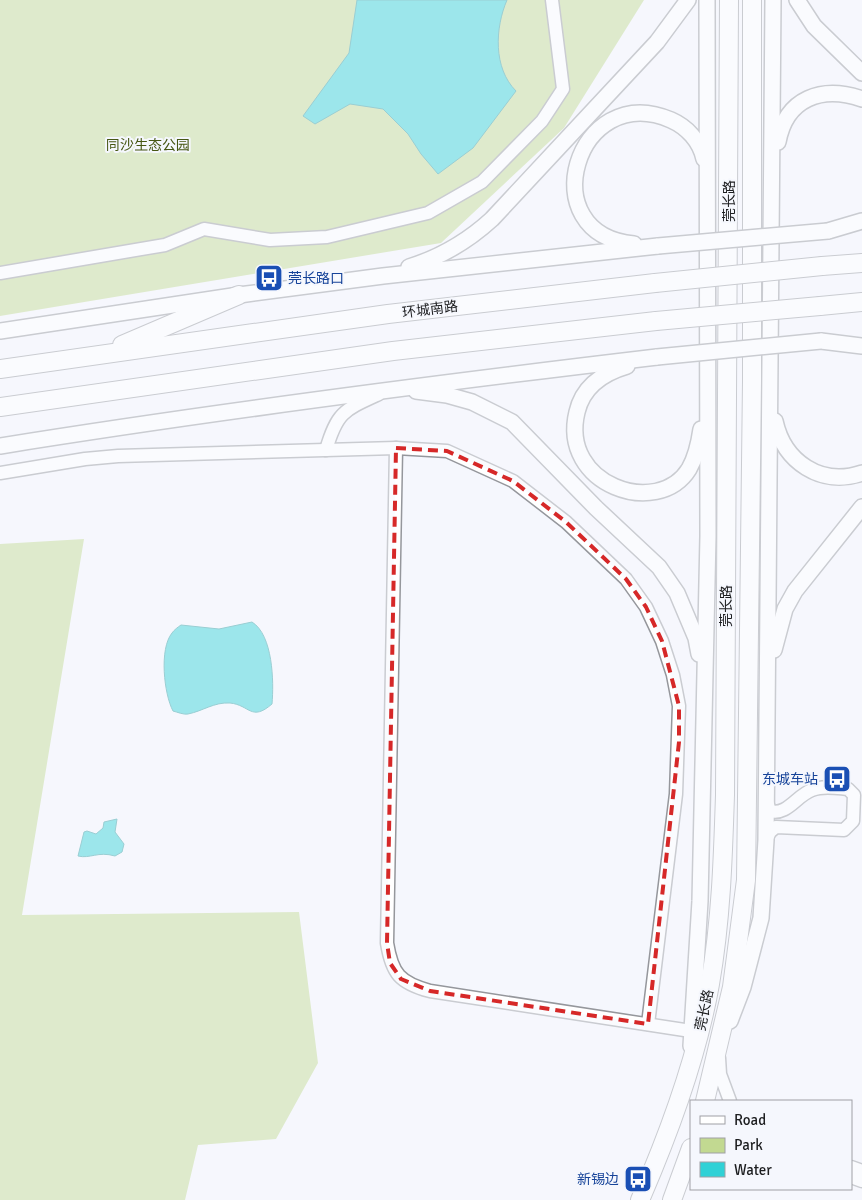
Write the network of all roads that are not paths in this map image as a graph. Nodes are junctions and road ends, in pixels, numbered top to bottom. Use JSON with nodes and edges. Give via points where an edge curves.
{"nodes":[{"id":1,"x":552,"y":0,"type":"edge"},
{"id":2,"x":688,"y":0,"type":"edge"},
{"id":3,"x":707,"y":0,"type":"edge"},
{"id":4,"x":729,"y":0,"type":"edge"},
{"id":5,"x":752,"y":0,"type":"edge"},
{"id":6,"x":773,"y":0,"type":"edge"},
{"id":7,"x":797,"y":0,"type":"edge"},
{"id":8,"x":862,"y":72,"type":"edge"},
{"id":9,"x":862,"y":99,"type":"edge"},
{"id":10,"x":772,"y":178,"type":"junction"},
{"id":11,"x":707,"y":180,"type":"junction"},
{"id":12,"x":862,"y":221,"type":"edge"},
{"id":13,"x":862,"y":228,"type":"edge"},
{"id":14,"x":828,"y":231,"type":"junction"},
{"id":15,"x":658,"y":246,"type":"junction"},
{"id":16,"x":862,"y":263,"type":"edge"},
{"id":17,"x":0,"y":273,"type":"edge"},
{"id":18,"x":383,"y":276,"type":"junction"},
{"id":19,"x":239,"y":295,"type":"junction"},
{"id":20,"x":862,"y":302,"type":"edge"},
{"id":21,"x":0,"y":330,"type":"edge"},
{"id":22,"x":862,"y":338,"type":"edge"},
{"id":23,"x":821,"y":341,"type":"junction"},
{"id":24,"x":862,"y":346,"type":"edge"},
{"id":25,"x":99,"y":354,"type":"junction"},
{"id":26,"x":657,"y":357,"type":"junction"},
{"id":27,"x":0,"y":369,"type":"edge"},
{"id":28,"x":771,"y":383,"type":"junction"},
{"id":29,"x":708,"y":386,"type":"junction"},
{"id":30,"x":392,"y":388,"type":"junction"},
{"id":31,"x":0,"y":407,"type":"edge"},
{"id":32,"x":0,"y":446,"type":"edge"},
{"id":33,"x":396,"y":448,"type":"junction"},
{"id":34,"x":326,"y":450,"type":"junction"},
{"id":35,"x":0,"y":473,"type":"edge"},
{"id":36,"x":862,"y":473,"type":"edge"},
{"id":37,"x":862,"y":507,"type":"edge"},
{"id":38,"x":767,"y":681,"type":"junction"},
{"id":39,"x":704,"y":684,"type":"junction"},
{"id":40,"x":767,"y":802,"type":"junction"},
{"id":41,"x":766,"y":840,"type":"junction"},
{"id":42,"x":648,"y":1024,"type":"junction"},
{"id":43,"x":692,"y":1031,"type":"junction"},
{"id":44,"x":719,"y":1051,"type":"junction"},
{"id":45,"x":690,"y":1068,"type":"junction"},
{"id":46,"x":705,"y":1100,"type":"edge"},
{"id":47,"x":730,"y":1100,"type":"edge"},
{"id":48,"x":688,"y":1164,"type":"edge"},
{"id":49,"x":640,"y":1200,"type":"edge"},
{"id":50,"x":672,"y":1200,"type":"edge"}],
"edges":[{"from":1,"to":17,"type":"street","via":[[563,89],[542,121],[482,182],[428,213],[328,237],[270,240],[204,230],[165,245]]},
{"from":2,"to":18,"type":"main road","via":[[657,42],[479,231],[449,251]]},
{"from":3,"to":11,"type":"main road"},
{"from":4,"to":45,"type":"highway","name":"莞长路","via":[[722,877],[710,984]]},
{"from":5,"to":44,"type":"highway","name":"莞长路","via":[[752,381],[746,870],[734,978]]},
{"from":6,"to":10,"type":"main road"},
{"from":7,"to":8,"type":"main road","via":[[814,26]]},
{"from":9,"to":10,"type":"main road","via":[[833,93],[796,105],[783,122]]},
{"from":10,"to":28,"type":"main road"},
{"from":11,"to":15,"type":"main road","via":[[703,156],[694,136],[661,116],[628,114],[591,135],[578,158],[575,175],[576,202],[582,215],[596,231],[614,241]]},
{"from":11,"to":29,"type":"main road"},
{"from":12,"to":14,"type":"main road"},
{"from":13,"to":14,"type":"main road"},
{"from":14,"to":15,"type":"main road","bridge":true},
{"from":15,"to":18,"type":"main road"},
{"from":16,"to":25,"type":"highway","name":"环城南路","bridge":true,"via":[[388,314]]},
{"from":18,"to":19,"type":"main road"},
{"from":19,"to":21,"type":"main road"},
{"from":19,"to":25,"type":"highway"},
{"from":20,"to":31,"type":"highway","bridge":true,"via":[[392,351]]},
{"from":22,"to":23,"type":"main road"},
{"from":23,"to":24,"type":"main road"},
{"from":23,"to":26,"type":"main road","bridge":true},
{"from":25,"to":27,"type":"highway","name":"环城南路"},
{"from":26,"to":29,"type":"main road","via":[[622,367],[599,378],[589,386],[578,407],[574,422],[577,449],[583,463],[605,484],[635,492],[666,487],[680,480],[695,456]]},
{"from":26,"to":30,"type":"main road"},
{"from":28,"to":36,"type":"main road","via":[[779,434],[795,461],[828,475],[841,477]]},
{"from":28,"to":38,"type":"main road"},
{"from":29,"to":39,"type":"main road"},
{"from":30,"to":32,"type":"main road"},
{"from":30,"to":34,"type":"street","via":[[347,408],[333,426]]},
{"from":30,"to":39,"type":"main road","via":[[447,395],[472,402],[512,422],[659,568],[677,593],[696,638]]},
{"from":33,"to":34,"type":"street"},
{"from":33,"to":42,"type":"street","via":[[447,452],[513,481],[566,522],[626,579],[646,607],[662,641],[679,706],[679,742],[676,794]]},
{"from":33,"to":42,"type":"street","via":[[387,943],[390,963],[401,979],[430,991]]},
{"from":34,"to":35,"type":"street","via":[[118,456]]},
{"from":37,"to":38,"type":"main road","via":[[795,591],[779,628]]},
{"from":38,"to":40,"type":"main road"},
{"from":39,"to":43,"type":"main road","via":[[700,901]]},
{"from":40,"to":41,"type":"main road"},
{"from":40,"to":41,"type":"street","via":[[770,811],[776,813],[812,790],[848,788],[854,795],[853,821],[844,830],[776,827]]},
{"from":41,"to":44,"type":"main road","via":[[761,918],[743,987]]},
{"from":42,"to":43,"type":"street"},
{"from":43,"to":45,"type":"main road"},
{"from":44,"to":46,"type":"highway","name":"莞长路"},
{"from":44,"to":47,"type":"street","via":[[720,1074]]},
{"from":45,"to":49,"type":"highway","name":"莞长路"},
{"from":48,"to":50,"type":"highway"}]}
